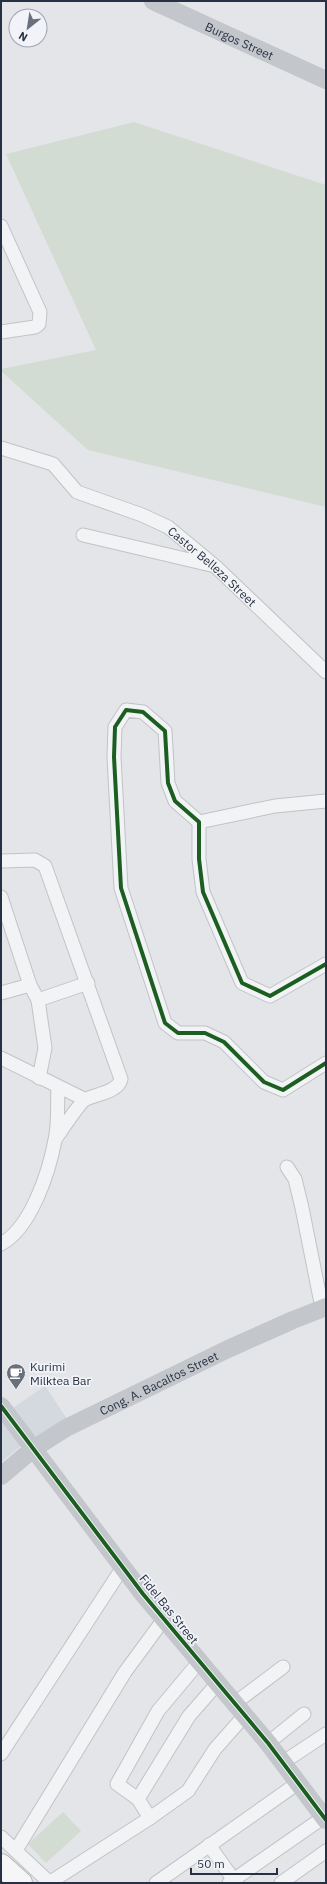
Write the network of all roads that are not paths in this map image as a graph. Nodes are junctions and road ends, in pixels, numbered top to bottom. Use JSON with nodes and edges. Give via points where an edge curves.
{"nodes":[{"id":1,"x":152,"y":1,"type":"edge"},
{"id":2,"x":326,"y":80,"type":"edge"},
{"id":3,"x":1,"y":226,"type":"edge"},
{"id":4,"x":1,"y":332,"type":"edge"},
{"id":5,"x":1,"y":448,"type":"edge"},
{"id":6,"x":83,"y":535,"type":"dead end"},
{"id":7,"x":215,"y":566,"type":"junction"},
{"id":8,"x":326,"y":672,"type":"edge"},
{"id":9,"x":326,"y":801,"type":"edge"},
{"id":10,"x":199,"y":822,"type":"junction"},
{"id":11,"x":1,"y":861,"type":"edge"},
{"id":12,"x":1,"y":897,"type":"edge"},
{"id":13,"x":326,"y":964,"type":"edge"},
{"id":14,"x":88,"y":983,"type":"junction"},
{"id":15,"x":30,"y":985,"type":"junction"},
{"id":16,"x":1,"y":993,"type":"edge"},
{"id":17,"x":38,"y":1000,"type":"junction"},
{"id":18,"x":1,"y":1058,"type":"edge"},
{"id":19,"x":326,"y":1063,"type":"edge"},
{"id":20,"x":39,"y":1078,"type":"junction"},
{"id":21,"x":58,"y":1087,"type":"junction"},
{"id":22,"x":84,"y":1099,"type":"junction"},
{"id":23,"x":56,"y":1138,"type":"junction"},
{"id":24,"x":286,"y":1167,"type":"dead end"},
{"id":25,"x":1,"y":1244,"type":"edge"},
{"id":26,"x":324,"y":1308,"type":"edge"},
{"id":27,"x":1,"y":1406,"type":"edge"},
{"id":28,"x":33,"y":1449,"type":"junction"},
{"id":29,"x":1,"y":1476,"type":"edge"},
{"id":30,"x":123,"y":1567,"type":"junction"},
{"id":31,"x":164,"y":1619,"type":"junction"},
{"id":32,"x":199,"y":1662,"type":"junction"},
{"id":33,"x":284,"y":1667,"type":"dead end"},
{"id":34,"x":217,"y":1684,"type":"junction"},
{"id":35,"x":240,"y":1709,"type":"junction"},
{"id":36,"x":304,"y":1714,"type":"dead end"},
{"id":37,"x":325,"y":1736,"type":"edge"},
{"id":38,"x":268,"y":1743,"type":"junction"},
{"id":39,"x":1,"y":1754,"type":"edge"},
{"id":40,"x":282,"y":1763,"type":"junction"},
{"id":41,"x":298,"y":1783,"type":"junction"},
{"id":42,"x":138,"y":1799,"type":"junction"},
{"id":43,"x":150,"y":1818,"type":"junction"},
{"id":44,"x":325,"y":1818,"type":"edge"},
{"id":45,"x":1,"y":1837,"type":"edge"},
{"id":46,"x":209,"y":1845,"type":"junction"},
{"id":47,"x":326,"y":1851,"type":"edge"},
{"id":48,"x":8,"y":1858,"type":"edge"},
{"id":49,"x":233,"y":1882,"type":"edge"},
{"id":50,"x":21,"y":1883,"type":"edge"},
{"id":51,"x":50,"y":1883,"type":"edge"},
{"id":52,"x":156,"y":1883,"type":"edge"},
{"id":53,"x":281,"y":1883,"type":"edge"}],
"edges":[{"from":1,"to":2,"type":"street","name":"Burgos Street"},
{"from":3,"to":4,"type":"street","via":[[40,312],[39,324],[35,327]]},
{"from":5,"to":7,"type":"street","name":"Castor Belleza Street","via":[[53,464],[77,492],[168,527]]},
{"from":6,"to":7,"type":"street"},
{"from":7,"to":8,"type":"street","name":"Castor Belleza Street"},
{"from":9,"to":10,"type":"street","via":[[275,806]]},
{"from":10,"to":13,"type":"street","via":[[199,859],[203,892],[242,983],[270,996]]},
{"from":10,"to":19,"type":"street","via":[[175,801],[168,783],[165,731],[143,712],[126,710],[115,727],[114,757],[121,888],[165,1023],[178,1033],[205,1033],[224,1042],[264,1082],[283,1090]]},
{"from":11,"to":14,"type":"street","via":[[35,860],[45,866]]},
{"from":12,"to":15,"type":"street"},
{"from":14,"to":17,"type":"street"},
{"from":14,"to":22,"type":"street","via":[[120,1079],[119,1084],[104,1093]]},
{"from":15,"to":16,"type":"street"},
{"from":15,"to":17,"type":"street"},
{"from":17,"to":20,"type":"street","via":[[45,1048]]},
{"from":18,"to":20,"type":"street"},
{"from":20,"to":21,"type":"street"},
{"from":21,"to":22,"type":"street"},
{"from":21,"to":23,"type":"street"},
{"from":22,"to":23,"type":"street"},
{"from":23,"to":25,"type":"street","via":[[30,1214],[14,1235]]},
{"from":24,"to":26,"type":"street","via":[[295,1179]]},
{"from":26,"to":28,"type":"street","name":"Cong. A. Bacaltos Street","via":[[128,1397],[66,1428]]},
{"from":27,"to":28,"type":"street","name":"Fidel Bas Street"},
{"from":28,"to":29,"type":"street","name":"Cong. A. Bacaltos Street"},
{"from":28,"to":30,"type":"street","name":"Fidel Bas Street"},
{"from":30,"to":31,"type":"street","name":"Fidel Bas Street"},
{"from":30,"to":39,"type":"street"},
{"from":31,"to":32,"type":"street","name":"Fidel Bas Street"},
{"from":31,"to":48,"type":"street","via":[[125,1672]]},
{"from":32,"to":34,"type":"street","name":"Fidel Bas Street"},
{"from":32,"to":42,"type":"street","via":[[158,1711],[117,1784]]},
{"from":33,"to":35,"type":"street"},
{"from":34,"to":35,"type":"street","name":"Fidel Bas Street"},
{"from":34,"to":42,"type":"street","via":[[189,1716]]},
{"from":35,"to":38,"type":"street","name":"Fidel Bas Street"},
{"from":35,"to":43,"type":"street","via":[[188,1791]]},
{"from":36,"to":38,"type":"street"},
{"from":37,"to":40,"type":"street"},
{"from":38,"to":40,"type":"street","name":"Fidel Bas Street"},
{"from":40,"to":41,"type":"street","name":"Fidel Bas Street"},
{"from":41,"to":44,"type":"street","name":"Fidel Bas Street"},
{"from":41,"to":46,"type":"street"},
{"from":42,"to":43,"type":"street"},
{"from":43,"to":51,"type":"street"},
{"from":44,"to":49,"type":"street"},
{"from":45,"to":48,"type":"street"},
{"from":46,"to":49,"type":"street"},
{"from":46,"to":52,"type":"street"},
{"from":47,"to":53,"type":"street"},
{"from":48,"to":50,"type":"highway"},
{"from":48,"to":51,"type":"street"}]}
